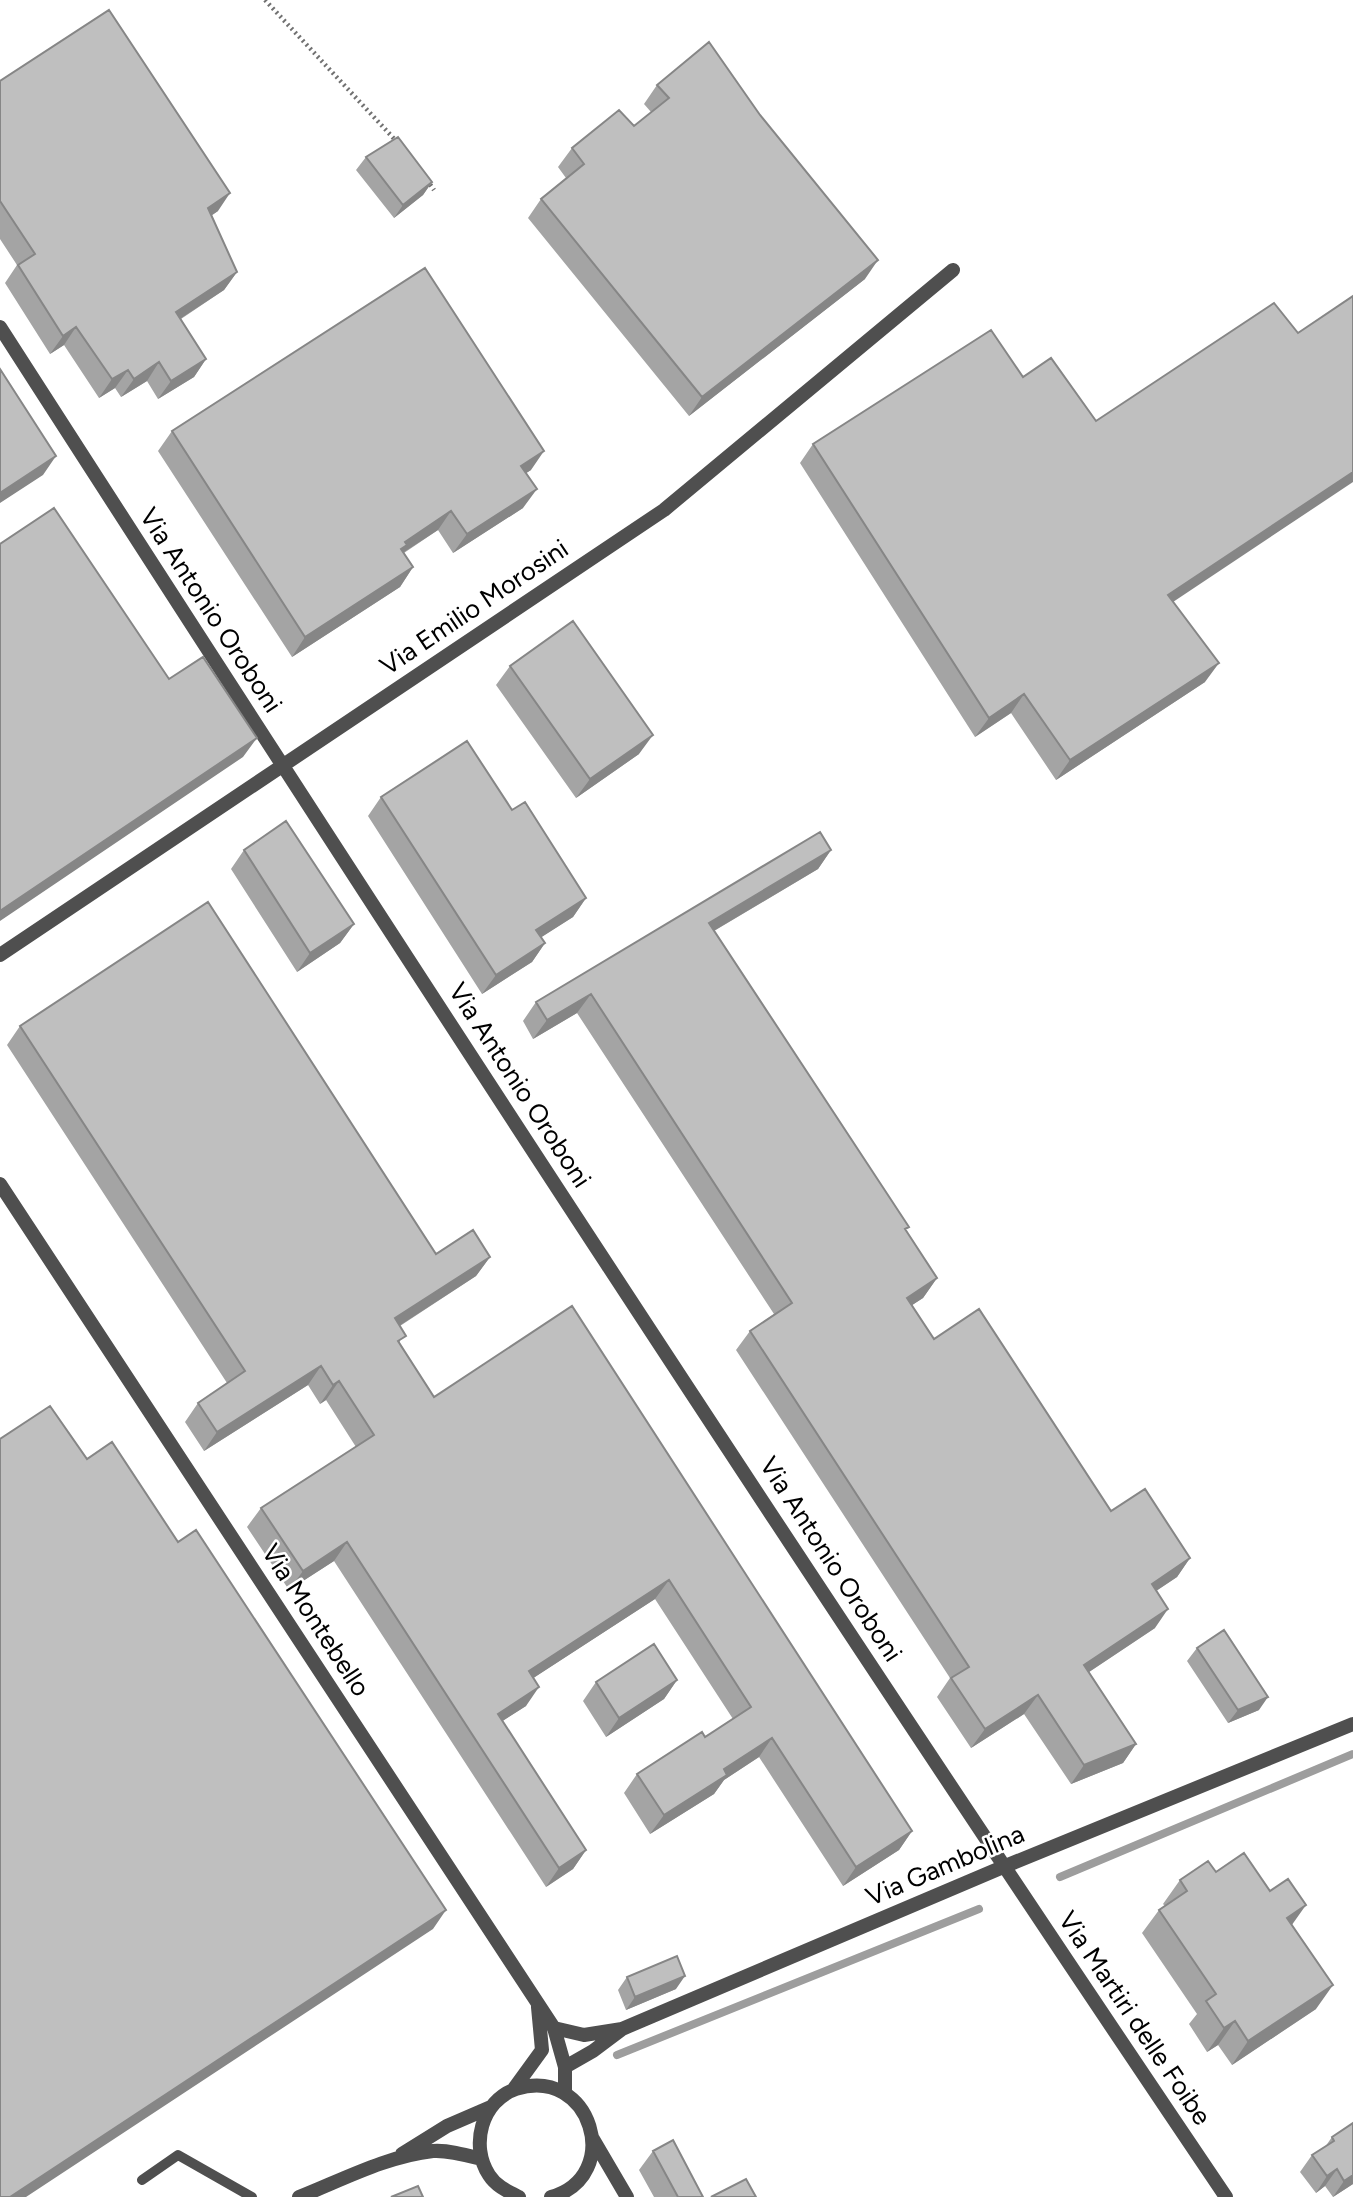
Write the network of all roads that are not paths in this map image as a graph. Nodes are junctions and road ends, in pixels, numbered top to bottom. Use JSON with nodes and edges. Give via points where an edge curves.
{"nodes":[{"id":1,"x":953,"y":270,"type":"dead end"},
{"id":2,"x":0,"y":327,"type":"edge"},
{"id":3,"x":282,"y":765,"type":"junction"},
{"id":4,"x":0,"y":955,"type":"edge"},
{"id":5,"x":0,"y":1184,"type":"edge"},
{"id":6,"x":1353,"y":1724,"type":"edge"},
{"id":7,"x":1003,"y":1867,"type":"junction"},
{"id":8,"x":538,"y":2002,"type":"junction"},
{"id":9,"x":554,"y":2028,"type":"junction"},
{"id":10,"x":622,"y":2029,"type":"junction"},
{"id":11,"x":565,"y":2067,"type":"junction"},
{"id":12,"x":513,"y":2090,"type":"junction"},
{"id":13,"x":565,"y":2093,"type":"junction"},
{"id":14,"x":491,"y":2107,"type":"junction"},
{"id":15,"x":593,"y":2139,"type":"junction"},
{"id":16,"x":481,"y":2159,"type":"junction"},
{"id":17,"x":392,"y":2160,"type":"junction"},
{"id":18,"x":142,"y":2180,"type":"dead end"},
{"id":19,"x":252,"y":2197,"type":"edge"},
{"id":20,"x":299,"y":2197,"type":"edge"},
{"id":21,"x":519,"y":2197,"type":"edge"},
{"id":22,"x":553,"y":2197,"type":"edge"},
{"id":23,"x":562,"y":2197,"type":"edge"},
{"id":24,"x":627,"y":2197,"type":"edge"},
{"id":25,"x":1226,"y":2197,"type":"edge"}],
"edges":[{"from":1,"to":3,"type":"street","name":"Via Emilio Morosini","via":[[664,510]]},
{"from":2,"to":3,"type":"street","name":"Via Antonio Oroboni"},
{"from":3,"to":4,"type":"street","name":"Via Emilio Morosini"},
{"from":3,"to":7,"type":"street","name":"Via Antonio Oroboni"},
{"from":5,"to":8,"type":"street","name":"Via Montebello"},
{"from":6,"to":7,"type":"street","name":"Via Gambolina"},
{"from":7,"to":10,"type":"street","name":"Via Gambolina"},
{"from":7,"to":25,"type":"street","name":"Via Martiri delle Foibe"},
{"from":8,"to":9,"type":"street"},
{"from":8,"to":12,"type":"street","name":"Via Montebello","via":[[542,2050]]},
{"from":9,"to":10,"type":"street","name":"Via Gambolina","via":[[584,2035]]},
{"from":9,"to":11,"type":"street"},
{"from":10,"to":11,"type":"street"},
{"from":11,"to":13,"type":"street"},
{"from":12,"to":13,"type":"street","via":[[549,2087]]},
{"from":12,"to":14,"type":"street"},
{"from":13,"to":15,"type":"street","via":[[589,2121]]},
{"from":14,"to":16,"type":"street","via":[[482,2123]]},
{"from":14,"to":17,"type":"street","via":[[447,2126]]},
{"from":15,"to":22,"type":"street","via":[[584,2174]]},
{"from":15,"to":24,"type":"street"},
{"from":16,"to":17,"type":"street","via":[[435,2151]]},
{"from":16,"to":21,"type":"street","via":[[502,2189]]},
{"from":17,"to":20,"type":"street"},
{"from":18,"to":19,"type":"lane","via":[[178,2155]]},
{"from":22,"to":23,"type":"street"}]}
